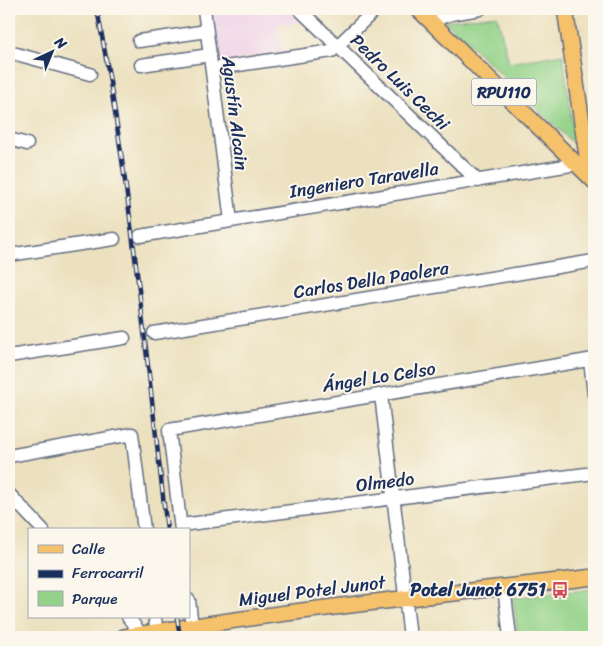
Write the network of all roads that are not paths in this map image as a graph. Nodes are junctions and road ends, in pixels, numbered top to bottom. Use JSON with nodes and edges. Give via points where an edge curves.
{"nodes":[{"id":1,"x":204,"y":9,"type":"edge"},
{"id":2,"x":299,"y":9,"type":"edge"},
{"id":3,"x":376,"y":9,"type":"edge"},
{"id":4,"x":418,"y":9,"type":"edge"},
{"id":5,"x":480,"y":9,"type":"edge"},
{"id":6,"x":565,"y":9,"type":"edge"},
{"id":7,"x":431,"y":21,"type":"junction"},
{"id":8,"x":207,"y":31,"type":"junction"},
{"id":9,"x":139,"y":41,"type":"dead end"},
{"id":10,"x":338,"y":47,"type":"junction"},
{"id":11,"x":9,"y":52,"type":"edge"},
{"id":12,"x":210,"y":55,"type":"junction"},
{"id":13,"x":140,"y":65,"type":"dead end"},
{"id":14,"x":212,"y":69,"type":"junction"},
{"id":15,"x":90,"y":74,"type":"dead end"},
{"id":16,"x":9,"y":138,"type":"edge"},
{"id":17,"x":28,"y":144,"type":"dead end"},
{"id":18,"x":589,"y":169,"type":"edge"},
{"id":19,"x":478,"y":181,"type":"junction"},
{"id":20,"x":231,"y":221,"type":"junction"},
{"id":21,"x":140,"y":236,"type":"dead end"},
{"id":22,"x":114,"y":238,"type":"dead end"},
{"id":23,"x":9,"y":256,"type":"edge"},
{"id":24,"x":594,"y":261,"type":"edge"},
{"id":25,"x":154,"y":333,"type":"dead end"},
{"id":26,"x":124,"y":338,"type":"dead end"},
{"id":27,"x":9,"y":356,"type":"edge"},
{"id":28,"x":592,"y":360,"type":"edge"},
{"id":29,"x":381,"y":394,"type":"junction"},
{"id":30,"x":594,"y":395,"type":"edge"},
{"id":31,"x":9,"y":456,"type":"edge"},
{"id":32,"x":594,"y":473,"type":"edge"},
{"id":33,"x":9,"y":494,"type":"edge"},
{"id":34,"x":394,"y":499,"type":"junction"},
{"id":35,"x":41,"y":528,"type":"edge"},
{"id":36,"x":144,"y":528,"type":"edge"},
{"id":37,"x":181,"y":528,"type":"edge"},
{"id":38,"x":594,"y":577,"type":"edge"},
{"id":39,"x":504,"y":587,"type":"junction"},
{"id":40,"x":405,"y":598,"type":"junction"},
{"id":41,"x":190,"y":611,"type":"edge"},
{"id":42,"x":129,"y":618,"type":"edge"},
{"id":43,"x":156,"y":629,"type":"edge"},
{"id":44,"x":192,"y":632,"type":"edge"},
{"id":45,"x":141,"y":634,"type":"junction"},
{"id":46,"x":124,"y":637,"type":"edge"},
{"id":47,"x":410,"y":637,"type":"edge"},
{"id":48,"x":510,"y":637,"type":"edge"}],
"edges":[{"from":1,"to":8,"type":"street","name":"Agustín Alcain"},
{"from":2,"to":10,"type":"street","name":"Pedro Luis Cechi"},
{"from":3,"to":10,"type":"street"},
{"from":4,"to":7,"type":"main road","number":"RPU110"},
{"from":5,"to":7,"type":"street"},
{"from":6,"to":18,"type":"main road"},
{"from":7,"to":18,"type":"main road","number":"RPU110"},
{"from":8,"to":9,"type":"street"},
{"from":8,"to":12,"type":"street","name":"Agustín Alcain"},
{"from":10,"to":14,"type":"street","via":[[326,52]]},
{"from":10,"to":19,"type":"street","name":"Pedro Luis Cechi"},
{"from":11,"to":15,"type":"street"},
{"from":12,"to":13,"type":"street"},
{"from":12,"to":14,"type":"street","name":"Agustín Alcain"},
{"from":14,"to":20,"type":"street","name":"Agustín Alcain"},
{"from":16,"to":17,"type":"street"},
{"from":18,"to":19,"type":"street","name":"Ingeniero Taravella"},
{"from":19,"to":20,"type":"street","name":"Ingeniero Taravella"},
{"from":20,"to":21,"type":"street","name":"Ingeniero Taravella"},
{"from":22,"to":23,"type":"street"},
{"from":24,"to":25,"type":"street","name":"Carlos Della Paolera"},
{"from":26,"to":27,"type":"street"},
{"from":28,"to":29,"type":"street","name":"Ángel Lo Celso"},
{"from":28,"to":30,"type":"street"},
{"from":29,"to":34,"type":"street"},
{"from":29,"to":37,"type":"street","name":"Ángel Lo Celso","via":[[169,430]]},
{"from":31,"to":36,"type":"street","via":[[132,434]]},
{"from":32,"to":34,"type":"street","name":"Olmedo"},
{"from":33,"to":35,"type":"street"},
{"from":34,"to":37,"type":"street","name":"Olmedo"},
{"from":34,"to":40,"type":"street"},
{"from":38,"to":39,"type":"main road","name":"Miguel Potel Junot"},
{"from":39,"to":40,"type":"main road","name":"Miguel Potel Junot"},
{"from":39,"to":48,"type":"street"},
{"from":40,"to":44,"type":"main road","name":"Miguel Potel Junot"},
{"from":40,"to":47,"type":"street"},
{"from":41,"to":44,"type":"street"},
{"from":42,"to":45,"type":"street"},
{"from":43,"to":44,"type":"main road","name":"Miguel Potel Junot"},
{"from":43,"to":45,"type":"main road","name":"Miguel Potel Junot"},
{"from":45,"to":46,"type":"main road","name":"Miguel Potel Junot"}]}
